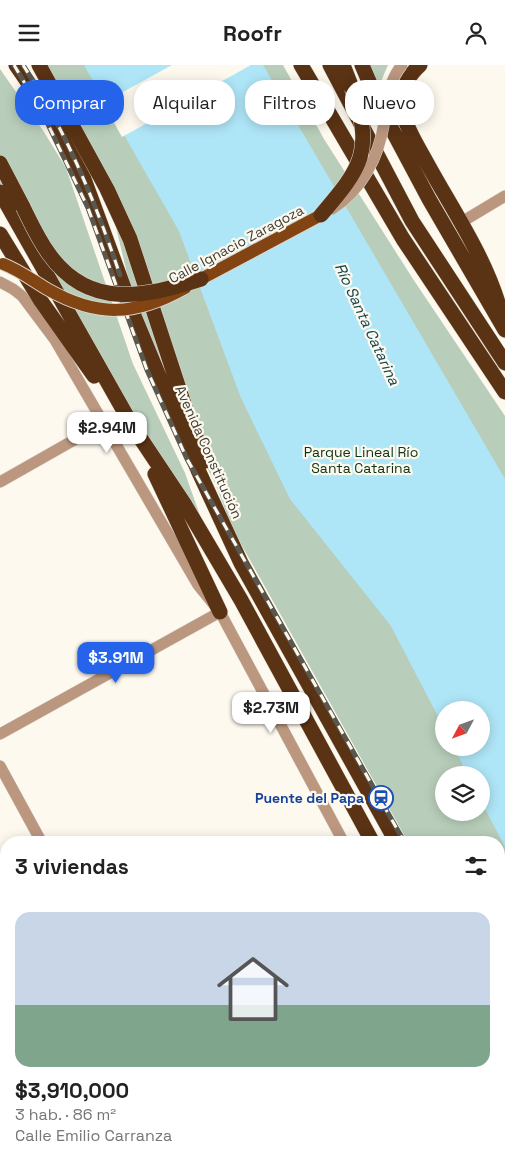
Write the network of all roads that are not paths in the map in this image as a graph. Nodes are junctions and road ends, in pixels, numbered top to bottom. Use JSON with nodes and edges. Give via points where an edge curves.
{"nodes":[{"id":1,"x":16,"y":65,"type":"edge"},
{"id":2,"x":39,"y":65,"type":"edge"},
{"id":3,"x":301,"y":65,"type":"edge"},
{"id":4,"x":330,"y":65,"type":"edge"},
{"id":5,"x":343,"y":65,"type":"edge"},
{"id":6,"x":362,"y":65,"type":"edge"},
{"id":7,"x":402,"y":65,"type":"edge"},
{"id":8,"x":420,"y":65,"type":"edge"},
{"id":9,"x":0,"y":163,"type":"edge"},
{"id":10,"x":0,"y":192,"type":"edge"},
{"id":11,"x":505,"y":195,"type":"edge"},
{"id":12,"x":322,"y":215,"type":"junction"},
{"id":13,"x":460,"y":223,"type":"junction"},
{"id":14,"x":0,"y":234,"type":"edge"},
{"id":15,"x":1,"y":264,"type":"edge"},
{"id":16,"x":201,"y":279,"type":"junction"},
{"id":17,"x":0,"y":282,"type":"edge"},
{"id":18,"x":505,"y":329,"type":"edge"},
{"id":19,"x":505,"y":363,"type":"edge"},
{"id":20,"x":505,"y":392,"type":"edge"},
{"id":21,"x":104,"y":423,"type":"junction"},
{"id":22,"x":133,"y":427,"type":"junction"},
{"id":23,"x":0,"y":481,"type":"edge"},
{"id":24,"x":241,"y":563,"type":"junction"},
{"id":25,"x":220,"y":612,"type":"junction"},
{"id":26,"x":0,"y":734,"type":"edge"},
{"id":27,"x":0,"y":766,"type":"edge"},
{"id":28,"x":38,"y":836,"type":"edge"},
{"id":29,"x":340,"y":836,"type":"edge"},
{"id":30,"x":369,"y":836,"type":"edge"},
{"id":31,"x":393,"y":836,"type":"edge"}],
"edges":[{"from":1,"to":24,"type":"highway","name":"Avenida Constitución","via":[[46,110],[84,179],[138,327]]},
{"from":2,"to":24,"type":"highway","via":[[102,180],[130,239]]},
{"from":3,"to":20,"type":"highway","via":[[403,239]]},
{"from":4,"to":19,"type":"highway","via":[[412,221]]},
{"from":5,"to":12,"type":"highway","bridge":true,"via":[[362,117],[364,131],[360,161],[348,184]]},
{"from":6,"to":18,"type":"highway","via":[[380,107],[429,199]]},
{"from":7,"to":12,"type":"street","name":"Calle Ignacio Zaragoza","bridge":true,"via":[[391,85],[382,135],[370,167],[348,196]]},
{"from":8,"to":13,"type":"highway","via":[[404,87],[404,115]]},
{"from":9,"to":16,"type":"highway","bridge":true,"via":[[56,263],[92,288],[135,296]]},
{"from":10,"to":22,"type":"highway"},
{"from":11,"to":13,"type":"street"},
{"from":12,"to":16,"type":"main road","name":"Calle Ignacio Zaragoza"},
{"from":13,"to":18,"type":"highway","via":[[498,297]]},
{"from":14,"to":22,"type":"highway","via":[[64,335]]},
{"from":15,"to":16,"type":"main road","name":"Calle Ignacio Zaragoza","bridge":true,"via":[[63,297],[107,309],[132,309],[156,303]]},
{"from":17,"to":21,"type":"street","via":[[14,289],[30,305],[55,340]]},
{"from":21,"to":23,"type":"street"},
{"from":21,"to":25,"type":"street","via":[[198,585]]},
{"from":22,"to":25,"type":"highway"},
{"from":22,"to":30,"type":"highway","via":[[185,505],[241,600]]},
{"from":24,"to":31,"type":"highway","name":"Avenida Constitución"},
{"from":25,"to":26,"type":"street"},
{"from":25,"to":29,"type":"street"},
{"from":27,"to":28,"type":"street"}]}
